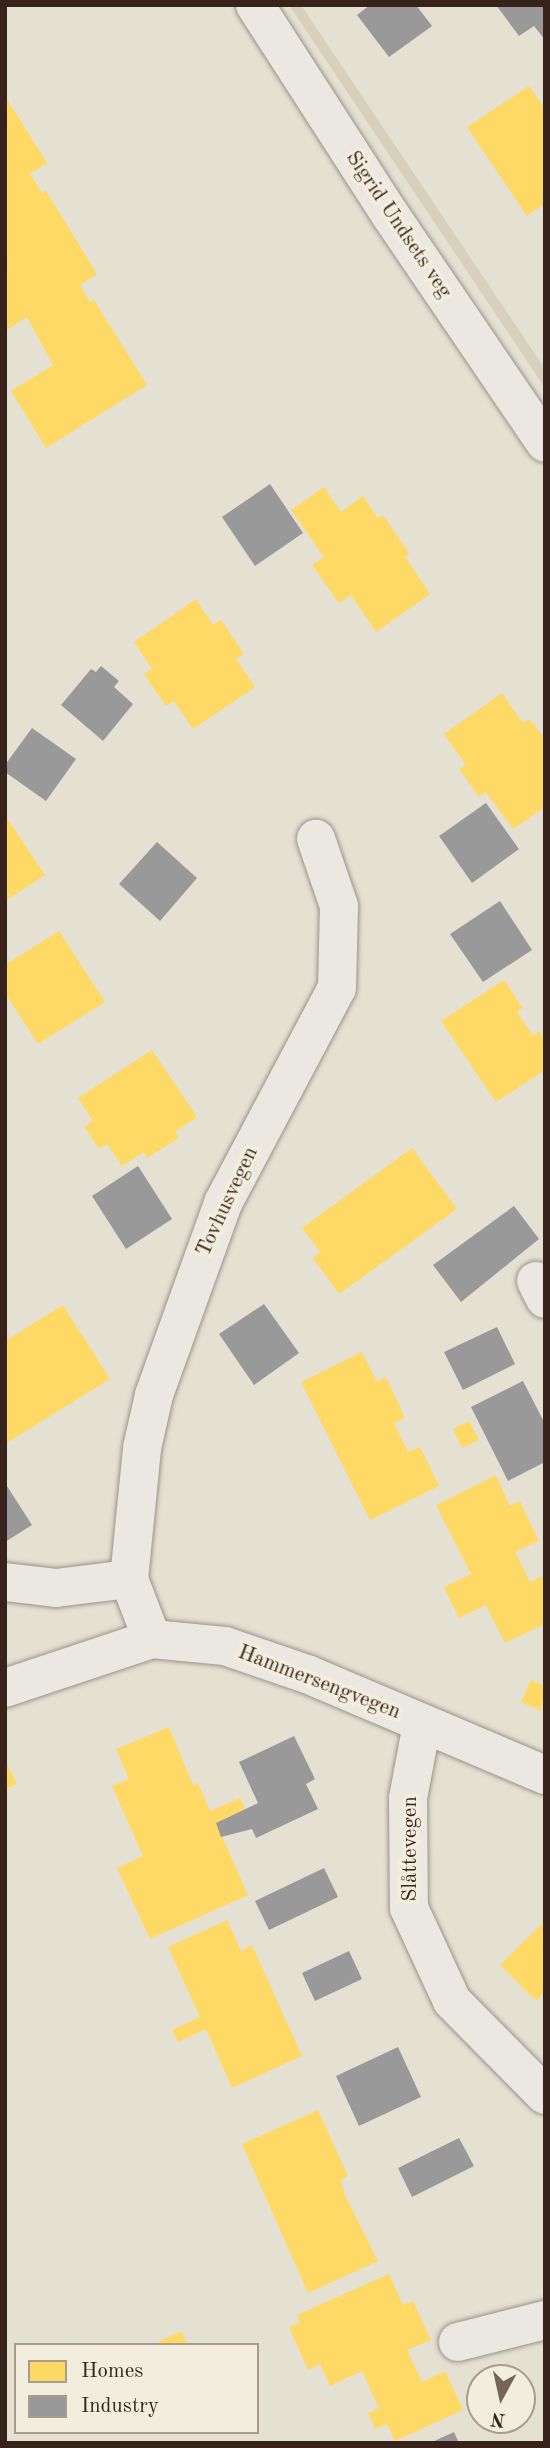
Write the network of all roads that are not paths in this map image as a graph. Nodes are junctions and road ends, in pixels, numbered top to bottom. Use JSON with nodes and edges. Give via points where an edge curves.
{"nodes":[{"id":1,"x":254,"y":5,"type":"edge"},
{"id":2,"x":545,"y":443,"type":"edge"},
{"id":3,"x":316,"y":839,"type":"dead end"},
{"id":4,"x":129,"y":1579,"type":"junction"},
{"id":5,"x":5,"y":1583,"type":"edge"},
{"id":6,"x":152,"y":1639,"type":"junction"},
{"id":7,"x":5,"y":1688,"type":"edge"},
{"id":8,"x":422,"y":1724,"type":"junction"},
{"id":9,"x":545,"y":1775,"type":"edge"},
{"id":10,"x":545,"y":2095,"type":"edge"},
{"id":11,"x":545,"y":2320,"type":"edge"},
{"id":12,"x":458,"y":2342,"type":"dead end"}],
"edges":[{"from":1,"to":2,"type":"street","name":"Sigrid Undsets veg"},
{"from":3,"to":4,"type":"street","name":"Tovhusvegen","via":[[338,906],[337,988],[223,1203],[173,1338],[142,1448]]},
{"from":4,"to":5,"type":"street","via":[[56,1588]]},
{"from":4,"to":6,"type":"street","name":"Tovhusvegen"},
{"from":6,"to":7,"type":"street","name":"Hammersengvegen"},
{"from":6,"to":8,"type":"street","name":"Hammersengvegen","via":[[225,1646],[307,1674]]},
{"from":8,"to":9,"type":"street","name":"Hammersengvegen"},
{"from":8,"to":10,"type":"street","name":"Slåttevegen","via":[[408,1798],[409,1908],[452,2001]]},
{"from":11,"to":12,"type":"street"}]}
